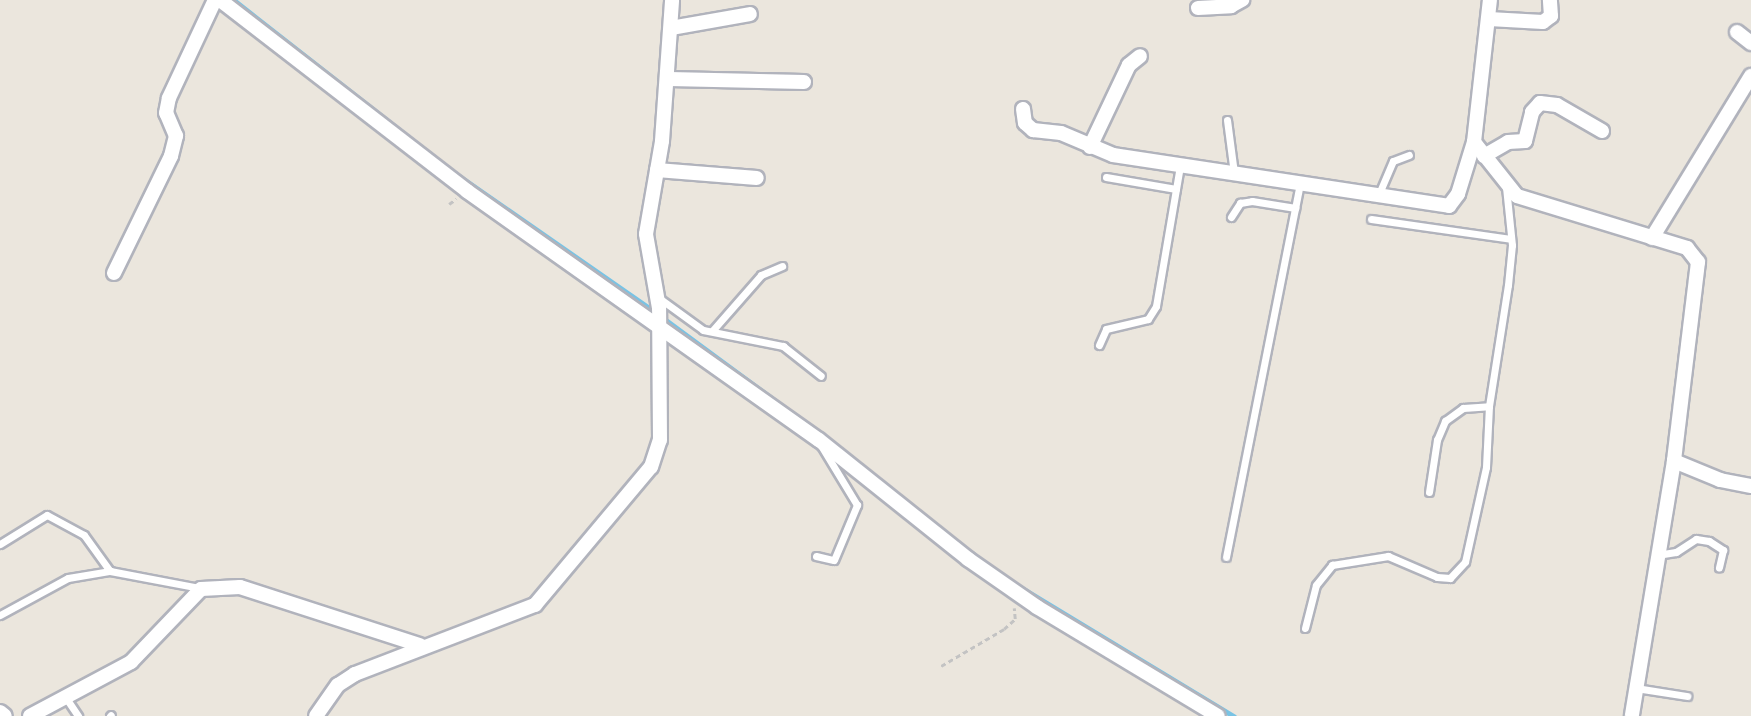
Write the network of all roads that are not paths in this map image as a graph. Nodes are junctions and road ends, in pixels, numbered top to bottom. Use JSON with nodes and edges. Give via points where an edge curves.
{"nodes":[{"id":1,"x":217,"y":0,"type":"edge"},
{"id":2,"x":672,"y":0,"type":"edge"},
{"id":3,"x":1242,"y":0,"type":"edge"},
{"id":4,"x":1490,"y":0,"type":"edge"},
{"id":5,"x":1550,"y":0,"type":"edge"},
{"id":6,"x":1198,"y":8,"type":"dead end"},
{"id":7,"x":750,"y":14,"type":"dead end"},
{"id":8,"x":1489,"y":19,"type":"junction"},
{"id":9,"x":671,"y":28,"type":"junction"},
{"id":10,"x":1737,"y":32,"type":"dead end"},
{"id":11,"x":1751,"y":43,"type":"edge"},
{"id":12,"x":1140,"y":56,"type":"dead end"},
{"id":13,"x":1751,"y":76,"type":"edge"},
{"id":14,"x":669,"y":79,"type":"junction"},
{"id":15,"x":804,"y":82,"type":"dead end"},
{"id":16,"x":1023,"y":109,"type":"dead end"},
{"id":17,"x":1227,"y":121,"type":"dead end"},
{"id":18,"x":1602,"y":131,"type":"dead end"},
{"id":19,"x":1474,"y":142,"type":"junction"},
{"id":20,"x":1090,"y":148,"type":"junction"},
{"id":21,"x":1409,"y":155,"type":"dead end"},
{"id":22,"x":1484,"y":156,"type":"junction"},
{"id":23,"x":1180,"y":164,"type":"junction"},
{"id":24,"x":657,"y":170,"type":"junction"},
{"id":25,"x":1234,"y":173,"type":"junction"},
{"id":26,"x":1105,"y":177,"type":"dead end"},
{"id":27,"x":757,"y":178,"type":"dead end"},
{"id":28,"x":1300,"y":184,"type":"junction"},
{"id":29,"x":1506,"y":187,"type":"junction"},
{"id":30,"x":1176,"y":189,"type":"junction"},
{"id":31,"x":1377,"y":196,"type":"junction"},
{"id":32,"x":1295,"y":208,"type":"junction"},
{"id":33,"x":1231,"y":217,"type":"dead end"},
{"id":34,"x":1371,"y":219,"type":"dead end"},
{"id":35,"x":1652,"y":238,"type":"junction"},
{"id":36,"x":1511,"y":239,"type":"junction"},
{"id":37,"x":782,"y":266,"type":"dead end"},
{"id":38,"x":114,"y":273,"type":"dead end"},
{"id":39,"x":658,"y":313,"type":"junction"},
{"id":40,"x":712,"y":331,"type":"junction"},
{"id":41,"x":1099,"y":345,"type":"dead end"},
{"id":42,"x":821,"y":376,"type":"dead end"},
{"id":43,"x":1489,"y":406,"type":"junction"},
{"id":44,"x":819,"y":440,"type":"junction"},
{"id":45,"x":1674,"y":461,"type":"junction"},
{"id":46,"x":1751,"y":486,"type":"edge"},
{"id":47,"x":1429,"y":492,"type":"dead end"},
{"id":48,"x":0,"y":544,"type":"edge"},
{"id":49,"x":1657,"y":555,"type":"junction"},
{"id":50,"x":816,"y":556,"type":"dead end"},
{"id":51,"x":1226,"y":557,"type":"dead end"},
{"id":52,"x":1719,"y":568,"type":"dead end"},
{"id":53,"x":110,"y":571,"type":"junction"},
{"id":54,"x":201,"y":589,"type":"junction"},
{"id":55,"x":0,"y":615,"type":"edge"},
{"id":56,"x":1305,"y":628,"type":"dead end"},
{"id":57,"x":420,"y":645,"type":"junction"},
{"id":58,"x":1636,"y":688,"type":"junction"},
{"id":59,"x":1687,"y":696,"type":"dead end"},
{"id":60,"x":72,"y":708,"type":"edge"},
{"id":61,"x":0,"y":712,"type":"edge"},
{"id":62,"x":320,"y":715,"type":"edge"},
{"id":63,"x":5,"y":716,"type":"edge"},
{"id":64,"x":30,"y":716,"type":"edge"},
{"id":65,"x":83,"y":716,"type":"edge"},
{"id":66,"x":1218,"y":716,"type":"edge"},
{"id":67,"x":1632,"y":716,"type":"edge"}],
"edges":[{"from":1,"to":38,"type":"street","via":[[169,98],[166,113],[176,136],[172,156]]},
{"from":1,"to":39,"type":"street","via":[[467,191]]},
{"from":2,"to":9,"type":"street"},
{"from":3,"to":6,"type":"street","via":[[1231,6]]},
{"from":4,"to":8,"type":"street"},
{"from":5,"to":8,"type":"street","via":[[1548,21]]},
{"from":7,"to":9,"type":"street"},
{"from":8,"to":19,"type":"street"},
{"from":9,"to":14,"type":"street"},
{"from":10,"to":11,"type":"street"},
{"from":12,"to":20,"type":"street","via":[[1129,65]]},
{"from":13,"to":35,"type":"street"},
{"from":14,"to":15,"type":"street"},
{"from":14,"to":24,"type":"street"},
{"from":16,"to":20,"type":"street","via":[[1025,123],[1033,130],[1061,133]]},
{"from":17,"to":25,"type":"lane"},
{"from":18,"to":22,"type":"street","via":[[1557,105],[1540,103],[1532,112],[1525,141],[1508,142]]},
{"from":19,"to":22,"type":"street"},
{"from":19,"to":31,"type":"street","via":[[1458,194],[1449,206]]},
{"from":20,"to":23,"type":"street"},
{"from":21,"to":31,"type":"lane","via":[[1393,161]]},
{"from":22,"to":29,"type":"street"},
{"from":23,"to":25,"type":"street"},
{"from":23,"to":30,"type":"lane"},
{"from":24,"to":27,"type":"street"},
{"from":24,"to":39,"type":"street","via":[[646,234]]},
{"from":25,"to":28,"type":"street"},
{"from":26,"to":30,"type":"lane"},
{"from":28,"to":31,"type":"street"},
{"from":28,"to":32,"type":"lane"},
{"from":29,"to":35,"type":"street","via":[[1530,203]]},
{"from":29,"to":36,"type":"lane"},
{"from":30,"to":41,"type":"lane","via":[[1156,306],[1147,319],[1106,329]]},
{"from":32,"to":33,"type":"lane","via":[[1252,201],[1240,203]]},
{"from":32,"to":51,"type":"lane"},
{"from":34,"to":36,"type":"lane"},
{"from":35,"to":45,"type":"street","via":[[1687,248],[1698,262]]},
{"from":36,"to":43,"type":"lane"},
{"from":37,"to":40,"type":"lane","via":[[761,275]]},
{"from":39,"to":40,"type":"lane"},
{"from":39,"to":44,"type":"street"},
{"from":39,"to":57,"type":"street","via":[[660,440],[651,467],[535,605]]},
{"from":40,"to":42,"type":"lane","via":[[783,346]]},
{"from":43,"to":47,"type":"lane","via":[[1463,408],[1445,421],[1437,440]]},
{"from":43,"to":56,"type":"lane","via":[[1478,519],[1460,570],[1450,578],[1437,577],[1407,561],[1374,555],[1332,565],[1316,585]]},
{"from":44,"to":50,"type":"lane","via":[[857,505],[834,559]]},
{"from":44,"to":66,"type":"street","via":[[905,512],[999,581]]},
{"from":45,"to":46,"type":"street","via":[[1720,480]]},
{"from":45,"to":49,"type":"street"},
{"from":48,"to":53,"type":"lane","via":[[47,515],[84,536]]},
{"from":49,"to":52,"type":"lane","via":[[1676,552],[1696,539],[1709,541],[1723,550]]},
{"from":49,"to":58,"type":"street"},
{"from":53,"to":54,"type":"lane"},
{"from":53,"to":55,"type":"lane","via":[[68,578]]},
{"from":54,"to":57,"type":"street","via":[[240,587]]},
{"from":54,"to":60,"type":"street","via":[[131,662]]},
{"from":57,"to":62,"type":"street","via":[[338,685]]},
{"from":58,"to":59,"type":"lane"},
{"from":58,"to":67,"type":"street"},
{"from":60,"to":64,"type":"street"},
{"from":60,"to":65,"type":"lane"},
{"from":61,"to":63,"type":"street"}]}
